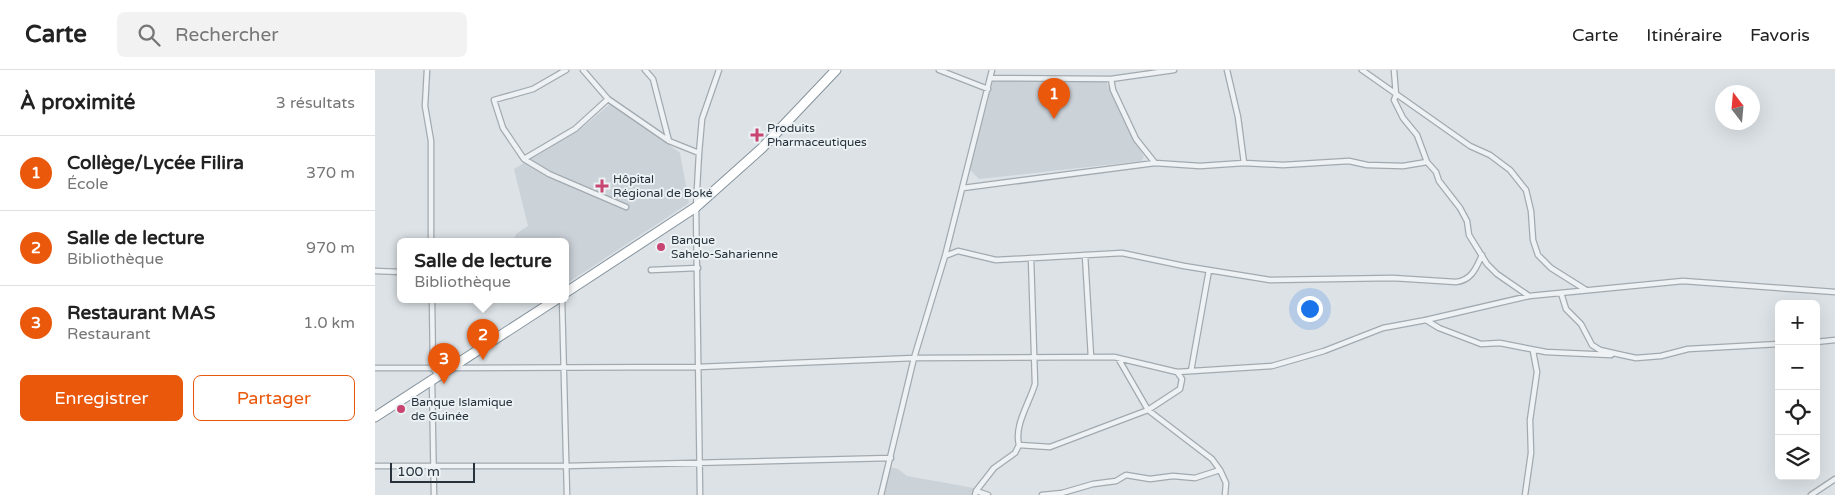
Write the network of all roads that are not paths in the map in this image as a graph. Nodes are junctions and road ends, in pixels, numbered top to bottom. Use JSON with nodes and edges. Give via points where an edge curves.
{"nodes":[{"id":1,"x":427,"y":70,"type":"edge"},
{"id":2,"x":566,"y":70,"type":"edge"},
{"id":3,"x":583,"y":70,"type":"edge"},
{"id":4,"x":645,"y":70,"type":"edge"},
{"id":5,"x":719,"y":70,"type":"edge"},
{"id":6,"x":836,"y":70,"type":"edge"},
{"id":7,"x":939,"y":70,"type":"edge"},
{"id":8,"x":992,"y":70,"type":"edge"},
{"id":9,"x":1174,"y":70,"type":"edge"},
{"id":10,"x":1227,"y":70,"type":"edge"},
{"id":11,"x":1362,"y":70,"type":"edge"},
{"id":12,"x":1394,"y":70,"type":"edge"},
{"id":13,"x":990,"y":78,"type":"junction"},
{"id":14,"x":1111,"y":79,"type":"junction"},
{"id":15,"x":987,"y":89,"type":"junction"},
{"id":16,"x":1396,"y":95,"type":"junction"},
{"id":17,"x":608,"y":99,"type":"junction"},
{"id":18,"x":669,"y":141,"type":"junction"},
{"id":19,"x":699,"y":153,"type":"junction"},
{"id":20,"x":524,"y":160,"type":"junction"},
{"id":21,"x":1427,"y":162,"type":"junction"},
{"id":22,"x":1155,"y":163,"type":"junction"},
{"id":23,"x":1244,"y":163,"type":"junction"},
{"id":24,"x":963,"y":188,"type":"junction"},
{"id":25,"x":626,"y":207,"type":"dead end"},
{"id":26,"x":696,"y":207,"type":"junction"},
{"id":27,"x":431,"y":238,"type":"edge"},
{"id":28,"x":1085,"y":255,"type":"junction"},
{"id":29,"x":1481,"y":255,"type":"junction"},
{"id":30,"x":945,"y":256,"type":"junction"},
{"id":31,"x":1031,"y":258,"type":"junction"},
{"id":32,"x":698,"y":268,"type":"junction"},
{"id":33,"x":651,"y":270,"type":"dead end"},
{"id":34,"x":1209,"y":270,"type":"junction"},
{"id":35,"x":375,"y":271,"type":"edge"},
{"id":36,"x":397,"y":272,"type":"edge"},
{"id":37,"x":569,"y":290,"type":"edge"},
{"id":38,"x":1586,"y":290,"type":"junction"},
{"id":39,"x":1835,"y":292,"type":"edge"},
{"id":40,"x":1561,"y":294,"type":"junction"},
{"id":41,"x":1529,"y":296,"type":"junction"},
{"id":42,"x":432,"y":303,"type":"edge"},
{"id":43,"x":551,"y":303,"type":"edge"},
{"id":44,"x":562,"y":303,"type":"edge"},
{"id":45,"x":1426,"y":320,"type":"junction"},
{"id":46,"x":1835,"y":340,"type":"edge"},
{"id":47,"x":1820,"y":342,"type":"edge"},
{"id":48,"x":1775,"y":344,"type":"edge"},
{"id":49,"x":1533,"y":351,"type":"junction"},
{"id":50,"x":1622,"y":355,"type":"junction"},
{"id":51,"x":1091,"y":357,"type":"junction"},
{"id":52,"x":914,"y":358,"type":"junction"},
{"id":53,"x":1035,"y":358,"type":"junction"},
{"id":54,"x":1118,"y":358,"type":"junction"},
{"id":55,"x":563,"y":367,"type":"junction"},
{"id":56,"x":698,"y":367,"type":"junction"},
{"id":57,"x":375,"y":368,"type":"edge"},
{"id":58,"x":451,"y":368,"type":"junction"},
{"id":59,"x":1191,"y":371,"type":"junction"},
{"id":60,"x":1177,"y":372,"type":"junction"},
{"id":61,"x":434,"y":375,"type":"junction"},
{"id":62,"x":1147,"y":410,"type":"junction"},
{"id":63,"x":375,"y":417,"type":"edge"},
{"id":64,"x":1019,"y":445,"type":"junction"},
{"id":65,"x":891,"y":458,"type":"junction"},
{"id":66,"x":700,"y":462,"type":"junction"},
{"id":67,"x":433,"y":465,"type":"junction"},
{"id":68,"x":375,"y":466,"type":"edge"},
{"id":69,"x":566,"y":466,"type":"junction"},
{"id":70,"x":1220,"y":470,"type":"junction"},
{"id":71,"x":1835,"y":479,"type":"edge"},
{"id":72,"x":975,"y":493,"type":"edge"},
{"id":73,"x":434,"y":495,"type":"edge"},
{"id":74,"x":567,"y":495,"type":"edge"},
{"id":75,"x":700,"y":495,"type":"edge"},
{"id":76,"x":881,"y":495,"type":"edge"},
{"id":77,"x":988,"y":495,"type":"edge"},
{"id":78,"x":1042,"y":495,"type":"edge"},
{"id":79,"x":1225,"y":495,"type":"edge"},
{"id":80,"x":1525,"y":495,"type":"edge"},
{"id":81,"x":1811,"y":495,"type":"edge"}],
"edges":[{"from":1,"to":27,"type":"street","via":[[425,106],[431,141]]},
{"from":2,"to":20,"type":"street","via":[[533,89],[494,100],[503,128]]},
{"from":3,"to":17,"type":"street"},
{"from":4,"to":18,"type":"street","via":[[653,80]]},
{"from":5,"to":19,"type":"street","via":[[702,120]]},
{"from":6,"to":26,"type":"highway","via":[[762,148]]},
{"from":7,"to":15,"type":"street"},
{"from":8,"to":13,"type":"street"},
{"from":9,"to":14,"type":"street"},
{"from":10,"to":23,"type":"street"},
{"from":11,"to":16,"type":"street"},
{"from":12,"to":16,"type":"street"},
{"from":13,"to":14,"type":"street"},
{"from":13,"to":15,"type":"street"},
{"from":14,"to":22,"type":"street","via":[[1136,139]]},
{"from":15,"to":24,"type":"street"},
{"from":16,"to":21,"type":"street","via":[[1394,100],[1417,135]]},
{"from":16,"to":38,"type":"street","via":[[1510,170],[1526,190],[1538,255],[1551,268]]},
{"from":17,"to":18,"type":"street"},
{"from":17,"to":20,"type":"street","via":[[575,130]]},
{"from":18,"to":19,"type":"street"},
{"from":19,"to":26,"type":"street"},
{"from":20,"to":25,"type":"street"},
{"from":21,"to":23,"type":"street","via":[[1403,166],[1349,161],[1283,165]]},
{"from":21,"to":29,"type":"street","via":[[1467,221],[1469,235]]},
{"from":22,"to":23,"type":"street","via":[[1200,166]]},
{"from":22,"to":24,"type":"street"},
{"from":24,"to":30,"type":"street"},
{"from":26,"to":32,"type":"street"},
{"from":26,"to":37,"type":"highway"},
{"from":28,"to":31,"type":"street"},
{"from":28,"to":34,"type":"street","via":[[1123,253]]},
{"from":28,"to":51,"type":"street"},
{"from":29,"to":34,"type":"street","via":[[1473,273],[1464,281],[1456,282],[1393,278],[1270,280]]},
{"from":29,"to":41,"type":"street","via":[[1497,274]]},
{"from":30,"to":31,"type":"street","via":[[958,250],[996,260]]},
{"from":30,"to":52,"type":"street"},
{"from":31,"to":53,"type":"street"},
{"from":32,"to":33,"type":"street"},
{"from":32,"to":56,"type":"street"},
{"from":34,"to":59,"type":"street"},
{"from":35,"to":36,"type":"street"},
{"from":38,"to":39,"type":"street","via":[[1683,281]]},
{"from":38,"to":40,"type":"street"},
{"from":40,"to":41,"type":"street"},
{"from":40,"to":50,"type":"street","via":[[1566,308],[1581,324],[1592,345]]},
{"from":41,"to":45,"type":"street"},
{"from":42,"to":61,"type":"street"},
{"from":43,"to":58,"type":"highway"},
{"from":44,"to":55,"type":"street"},
{"from":45,"to":49,"type":"street","via":[[1481,344],[1500,343]]},
{"from":45,"to":59,"type":"street","via":[[1383,328],[1324,351],[1272,366]]},
{"from":46,"to":47,"type":"street"},
{"from":48,"to":50,"type":"street","via":[[1688,349],[1636,358]]},
{"from":49,"to":50,"type":"street"},
{"from":49,"to":80,"type":"street","via":[[1537,372],[1529,420],[1531,454]]},
{"from":51,"to":53,"type":"street"},
{"from":51,"to":54,"type":"street"},
{"from":52,"to":53,"type":"street"},
{"from":52,"to":56,"type":"street"},
{"from":52,"to":65,"type":"street"},
{"from":53,"to":64,"type":"street","via":[[1035,384],[1022,416],[1017,437]]},
{"from":54,"to":60,"type":"street"},
{"from":54,"to":62,"type":"street"},
{"from":55,"to":56,"type":"street"},
{"from":55,"to":58,"type":"street"},
{"from":55,"to":69,"type":"street"},
{"from":56,"to":66,"type":"street"},
{"from":57,"to":61,"type":"street"},
{"from":58,"to":61,"type":"highway"},
{"from":59,"to":60,"type":"street"},
{"from":60,"to":62,"type":"street","via":[[1182,379],[1180,389]]},
{"from":61,"to":63,"type":"highway"},
{"from":61,"to":67,"type":"street"},
{"from":62,"to":64,"type":"street","via":[[1050,447]]},
{"from":62,"to":70,"type":"street","via":[[1212,459]]},
{"from":64,"to":72,"type":"street","via":[[1015,453],[993,468]]},
{"from":65,"to":66,"type":"street"},
{"from":65,"to":76,"type":"street"},
{"from":66,"to":69,"type":"street"},
{"from":66,"to":75,"type":"street"},
{"from":67,"to":68,"type":"street"},
{"from":67,"to":69,"type":"street"},
{"from":67,"to":73,"type":"street"},
{"from":69,"to":74,"type":"street"},
{"from":70,"to":78,"type":"street","via":[[1195,478],[1149,479],[1126,475],[1116,481]]},
{"from":70,"to":79,"type":"street","via":[[1226,483]]},
{"from":71,"to":81,"type":"street"},
{"from":72,"to":77,"type":"street"}]}
